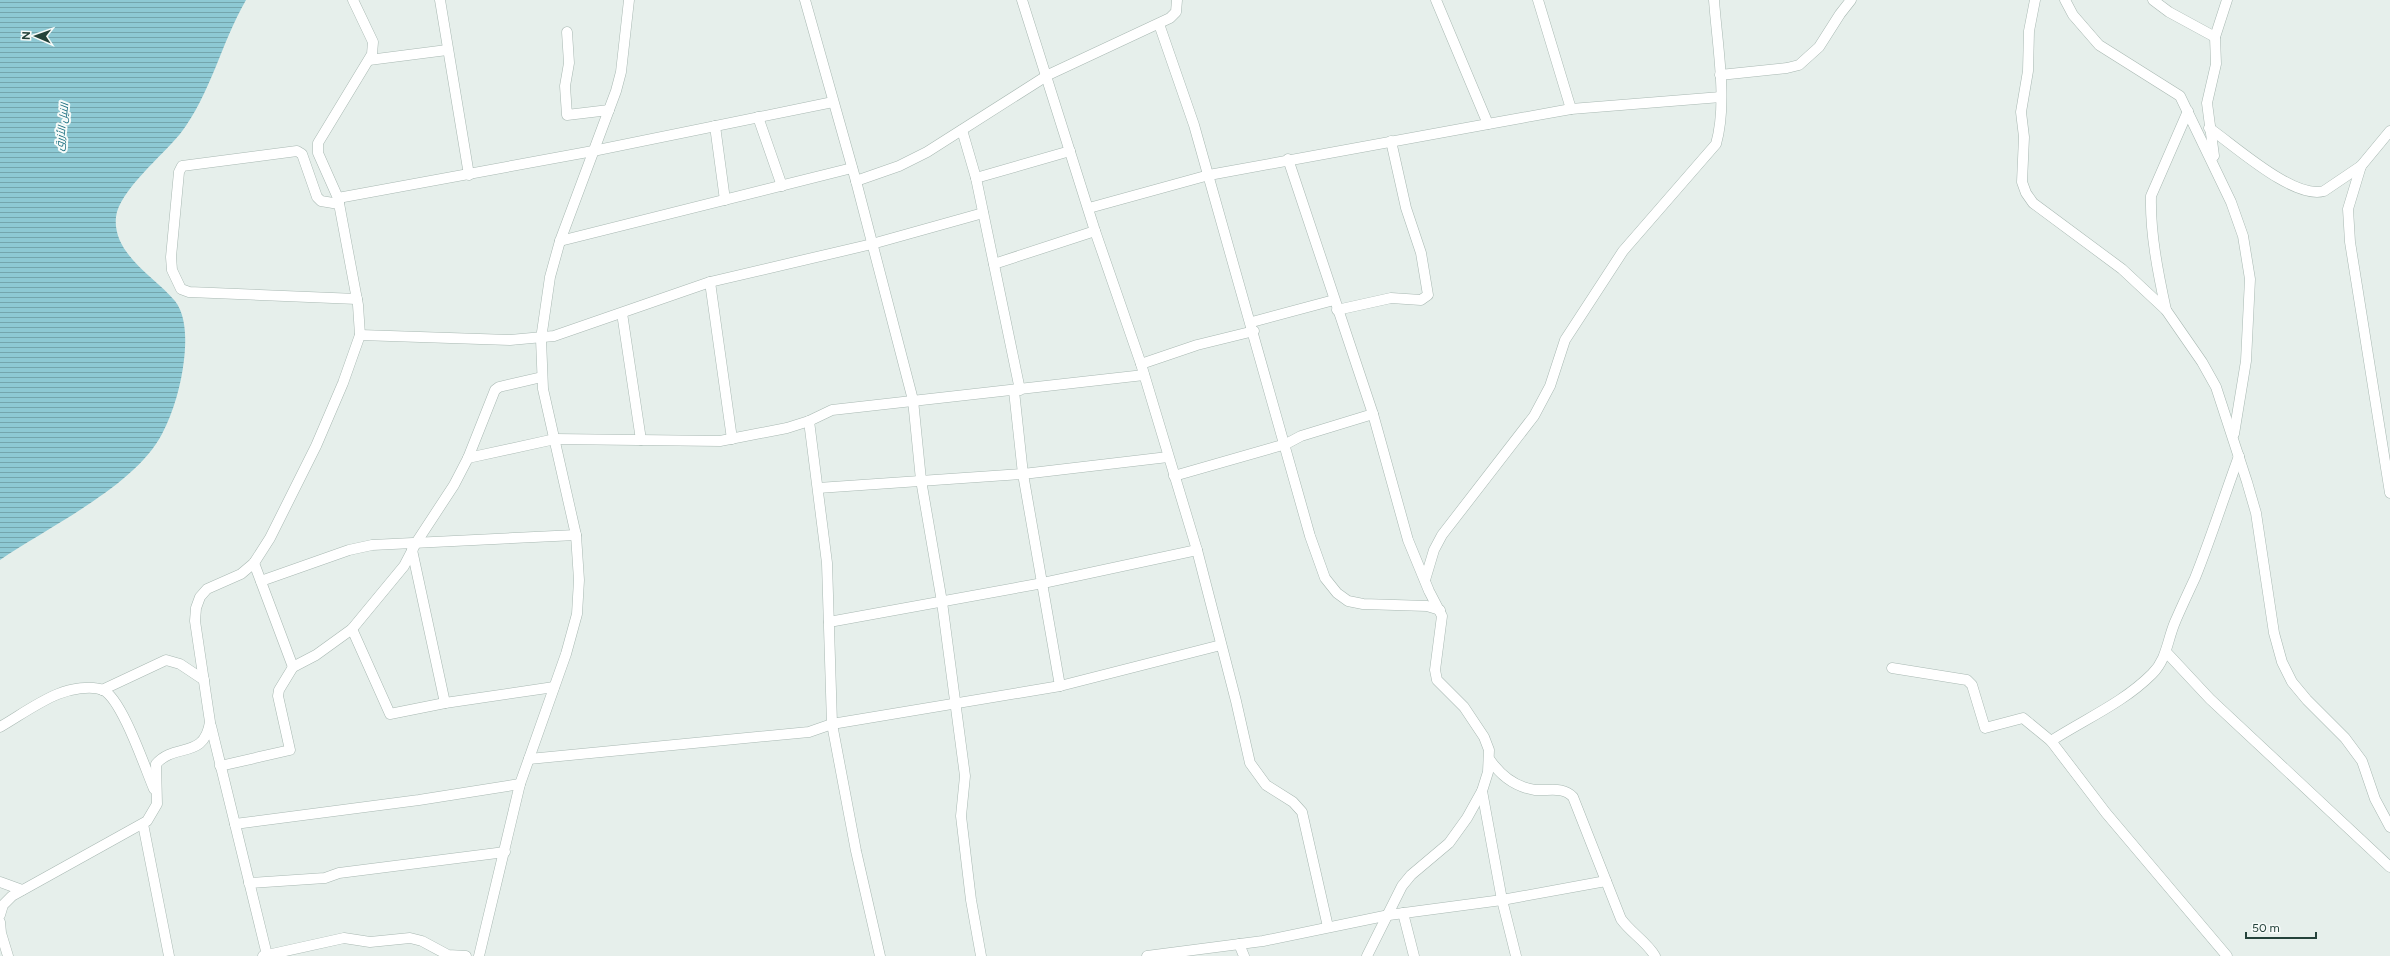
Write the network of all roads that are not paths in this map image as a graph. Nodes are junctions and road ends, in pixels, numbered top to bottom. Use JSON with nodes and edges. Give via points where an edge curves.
{"nodes":[{"id":1,"x":353,"y":0,"type":"edge"},
{"id":2,"x":440,"y":0,"type":"edge"},
{"id":3,"x":629,"y":0,"type":"edge"},
{"id":4,"x":805,"y":0,"type":"edge"},
{"id":5,"x":1022,"y":0,"type":"edge"},
{"id":6,"x":1177,"y":0,"type":"edge"},
{"id":7,"x":1436,"y":0,"type":"edge"},
{"id":8,"x":1538,"y":0,"type":"edge"},
{"id":9,"x":1714,"y":0,"type":"edge"},
{"id":10,"x":1851,"y":0,"type":"edge"},
{"id":11,"x":2035,"y":0,"type":"edge"},
{"id":12,"x":2065,"y":0,"type":"edge"},
{"id":13,"x":2153,"y":0,"type":"edge"},
{"id":14,"x":2227,"y":0,"type":"edge"},
{"id":15,"x":1159,"y":24,"type":"junction"},
{"id":16,"x":567,"y":32,"type":"dead end"},
{"id":17,"x":2215,"y":37,"type":"junction"},
{"id":18,"x":447,"y":50,"type":"junction"},
{"id":19,"x":369,"y":60,"type":"junction"},
{"id":20,"x":1048,"y":75,"type":"junction"},
{"id":21,"x":1720,"y":75,"type":"junction"},
{"id":22,"x":1721,"y":96,"type":"junction"},
{"id":23,"x":833,"y":102,"type":"junction"},
{"id":24,"x":609,"y":110,"type":"junction"},
{"id":25,"x":1571,"y":110,"type":"junction"},
{"id":26,"x":2188,"y":111,"type":"junction"},
{"id":27,"x":758,"y":117,"type":"junction"},
{"id":28,"x":1488,"y":124,"type":"junction"},
{"id":29,"x":715,"y":126,"type":"junction"},
{"id":30,"x":2209,"y":128,"type":"junction"},
{"id":31,"x":962,"y":130,"type":"junction"},
{"id":32,"x":2390,"y":131,"type":"edge"},
{"id":33,"x":1391,"y":141,"type":"junction"},
{"id":34,"x":1070,"y":150,"type":"junction"},
{"id":35,"x":593,"y":151,"type":"junction"},
{"id":36,"x":1288,"y":159,"type":"junction"},
{"id":37,"x":2361,"y":166,"type":"junction"},
{"id":38,"x":852,"y":168,"type":"junction"},
{"id":39,"x":2216,"y":168,"type":"junction"},
{"id":40,"x":469,"y":175,"type":"junction"},
{"id":41,"x":1209,"y":175,"type":"junction"},
{"id":42,"x":976,"y":178,"type":"junction"},
{"id":43,"x":856,"y":181,"type":"junction"},
{"id":44,"x":782,"y":186,"type":"junction"},
{"id":45,"x":725,"y":200,"type":"junction"},
{"id":46,"x":339,"y":201,"type":"junction"},
{"id":47,"x":1089,"y":208,"type":"junction"},
{"id":48,"x":983,"y":213,"type":"junction"},
{"id":49,"x":1095,"y":231,"type":"junction"},
{"id":50,"x":560,"y":241,"type":"junction"},
{"id":51,"x":872,"y":244,"type":"junction"},
{"id":52,"x":994,"y":264,"type":"junction"},
{"id":53,"x":710,"y":282,"type":"junction"},
{"id":54,"x":357,"y":299,"type":"junction"},
{"id":55,"x":1334,"y":300,"type":"junction"},
{"id":56,"x":1337,"y":310,"type":"junction"},
{"id":57,"x":2166,"y":310,"type":"junction"},
{"id":58,"x":622,"y":313,"type":"junction"},
{"id":59,"x":1253,"y":327,"type":"junction"},
{"id":60,"x":360,"y":335,"type":"junction"},
{"id":61,"x":540,"y":339,"type":"junction"},
{"id":62,"x":1141,"y":364,"type":"junction"},
{"id":63,"x":1144,"y":375,"type":"junction"},
{"id":64,"x":542,"y":378,"type":"junction"},
{"id":65,"x":1017,"y":391,"type":"junction"},
{"id":66,"x":913,"y":400,"type":"junction"},
{"id":67,"x":1373,"y":414,"type":"junction"},
{"id":68,"x":809,"y":421,"type":"junction"},
{"id":69,"x":2234,"y":436,"type":"junction"},
{"id":70,"x":555,"y":439,"type":"junction"},
{"id":71,"x":732,"y":439,"type":"junction"},
{"id":72,"x":641,"y":440,"type":"junction"},
{"id":73,"x":1286,"y":444,"type":"junction"},
{"id":74,"x":2239,"y":456,"type":"junction"},
{"id":75,"x":468,"y":458,"type":"junction"},
{"id":76,"x":1168,"y":458,"type":"junction"},
{"id":77,"x":1023,"y":474,"type":"junction"},
{"id":78,"x":1174,"y":476,"type":"junction"},
{"id":79,"x":920,"y":480,"type":"junction"},
{"id":80,"x":818,"y":488,"type":"junction"},
{"id":81,"x":2390,"y":493,"type":"edge"},
{"id":82,"x":576,"y":535,"type":"junction"},
{"id":83,"x":414,"y":546,"type":"junction"},
{"id":84,"x":1197,"y":550,"type":"junction"},
{"id":85,"x":254,"y":562,"type":"junction"},
{"id":86,"x":1426,"y":580,"type":"junction"},
{"id":87,"x":261,"y":581,"type":"junction"},
{"id":88,"x":1043,"y":583,"type":"junction"},
{"id":89,"x":942,"y":602,"type":"junction"},
{"id":90,"x":1440,"y":610,"type":"junction"},
{"id":91,"x":830,"y":622,"type":"junction"},
{"id":92,"x":352,"y":630,"type":"junction"},
{"id":93,"x":1221,"y":645,"type":"junction"},
{"id":94,"x":2167,"y":653,"type":"junction"},
{"id":95,"x":293,"y":667,"type":"junction"},
{"id":96,"x":1892,"y":668,"type":"dead end"},
{"id":97,"x":204,"y":680,"type":"junction"},
{"id":98,"x":554,"y":686,"type":"junction"},
{"id":99,"x":1060,"y":686,"type":"junction"},
{"id":100,"x":102,"y":690,"type":"junction"},
{"id":101,"x":445,"y":703,"type":"junction"},
{"id":102,"x":956,"y":704,"type":"junction"},
{"id":103,"x":210,"y":722,"type":"junction"},
{"id":104,"x":832,"y":724,"type":"junction"},
{"id":105,"x":0,"y":727,"type":"edge"},
{"id":106,"x":2051,"y":741,"type":"junction"},
{"id":107,"x":529,"y":759,"type":"junction"},
{"id":108,"x":1490,"y":760,"type":"junction"},
{"id":109,"x":220,"y":766,"type":"junction"},
{"id":110,"x":520,"y":784,"type":"junction"},
{"id":111,"x":1482,"y":791,"type":"junction"},
{"id":112,"x":157,"y":796,"type":"junction"},
{"id":113,"x":144,"y":824,"type":"junction"},
{"id":114,"x":235,"y":824,"type":"junction"},
{"id":115,"x":2390,"y":828,"type":"edge"},
{"id":116,"x":505,"y":852,"type":"junction"},
{"id":117,"x":2390,"y":867,"type":"edge"},
{"id":118,"x":1606,"y":881,"type":"junction"},
{"id":119,"x":0,"y":882,"type":"edge"},
{"id":120,"x":249,"y":882,"type":"junction"},
{"id":121,"x":22,"y":890,"type":"junction"},
{"id":122,"x":1502,"y":900,"type":"junction"},
{"id":123,"x":1403,"y":913,"type":"junction"},
{"id":124,"x":0,"y":914,"type":"edge"},
{"id":125,"x":1389,"y":915,"type":"junction"},
{"id":126,"x":0,"y":922,"type":"edge"},
{"id":127,"x":1328,"y":926,"type":"junction"},
{"id":128,"x":1239,"y":944,"type":"junction"},
{"id":129,"x":8,"y":956,"type":"edge"},
{"id":130,"x":169,"y":956,"type":"edge"},
{"id":131,"x":265,"y":956,"type":"edge"},
{"id":132,"x":466,"y":956,"type":"edge"},
{"id":133,"x":479,"y":956,"type":"edge"},
{"id":134,"x":880,"y":956,"type":"edge"},
{"id":135,"x":982,"y":956,"type":"edge"},
{"id":136,"x":1151,"y":956,"type":"edge"},
{"id":137,"x":1244,"y":956,"type":"edge"},
{"id":138,"x":1367,"y":956,"type":"edge"},
{"id":139,"x":1414,"y":956,"type":"edge"},
{"id":140,"x":1516,"y":956,"type":"edge"},
{"id":141,"x":1655,"y":956,"type":"edge"},
{"id":142,"x":2227,"y":956,"type":"edge"}],
"edges":[{"from":1,"to":19,"type":"street","via":[[373,42],[374,49]]},
{"from":2,"to":18,"type":"street"},
{"from":3,"to":24,"type":"street","via":[[621,72]]},
{"from":4,"to":23,"type":"street"},
{"from":5,"to":20,"type":"street"},
{"from":6,"to":15,"type":"street","via":[[1176,12]]},
{"from":7,"to":28,"type":"street"},
{"from":8,"to":25,"type":"street"},
{"from":9,"to":21,"type":"street"},
{"from":10,"to":21,"type":"street","via":[[1819,47],[1799,65]]},
{"from":11,"to":57,"type":"street","via":[[2029,31],[2028,72],[2021,112],[2024,137],[2022,182],[2026,193],[2033,203],[2105,256]]},
{"from":12,"to":26,"type":"street","via":[[2073,15],[2098,44],[2172,90],[2180,96]]},
{"from":13,"to":17,"type":"street","via":[[2169,12]]},
{"from":14,"to":17,"type":"street"},
{"from":15,"to":20,"type":"street"},
{"from":15,"to":41,"type":"street"},
{"from":16,"to":24,"type":"street","via":[[567,115]]},
{"from":17,"to":30,"type":"street","via":[[2216,64],[2207,103]]},
{"from":18,"to":19,"type":"street"},
{"from":18,"to":40,"type":"street"},
{"from":19,"to":46,"type":"street","via":[[318,143],[318,153]]},
{"from":20,"to":31,"type":"street"},
{"from":20,"to":34,"type":"street"},
{"from":21,"to":22,"type":"street"},
{"from":22,"to":25,"type":"street"},
{"from":22,"to":86,"type":"street","via":[[1716,144],[1623,251],[1565,340],[1550,386],[1534,416],[1442,535],[1434,550]]},
{"from":23,"to":27,"type":"street"},
{"from":23,"to":38,"type":"street"},
{"from":24,"to":35,"type":"street"},
{"from":25,"to":28,"type":"street"},
{"from":26,"to":39,"type":"street"},
{"from":26,"to":57,"type":"street","via":[[2151,196],[2150,209]]},
{"from":27,"to":29,"type":"street"},
{"from":27,"to":44,"type":"street"},
{"from":28,"to":33,"type":"street"},
{"from":29,"to":35,"type":"street"},
{"from":29,"to":45,"type":"street"},
{"from":30,"to":37,"type":"street","via":[[2279,178],[2311,192],[2324,191]]},
{"from":30,"to":39,"type":"street"},
{"from":31,"to":42,"type":"street"},
{"from":31,"to":43,"type":"street","via":[[899,166]]},
{"from":32,"to":37,"type":"street"},
{"from":33,"to":36,"type":"street"},
{"from":33,"to":56,"type":"street","via":[[1406,208],[1421,253],[1428,295],[1421,300],[1391,298]]},
{"from":34,"to":42,"type":"street"},
{"from":34,"to":47,"type":"street"},
{"from":35,"to":40,"type":"street"},
{"from":35,"to":50,"type":"street"},
{"from":36,"to":41,"type":"street"},
{"from":36,"to":55,"type":"street"},
{"from":37,"to":81,"type":"street","via":[[2348,209],[2350,242]]},
{"from":38,"to":43,"type":"street"},
{"from":38,"to":44,"type":"street"},
{"from":39,"to":69,"type":"street","via":[[2243,236],[2249,266],[2246,361]]},
{"from":40,"to":46,"type":"street"},
{"from":41,"to":47,"type":"street"},
{"from":41,"to":59,"type":"street"},
{"from":42,"to":48,"type":"street"},
{"from":43,"to":51,"type":"street"},
{"from":44,"to":45,"type":"street"},
{"from":45,"to":50,"type":"street"},
{"from":46,"to":54,"type":"street"},
{"from":46,"to":54,"type":"street","via":[[321,201],[317,197],[302,154],[297,151],[182,166],[177,193],[172,270],[181,289],[189,292]]},
{"from":47,"to":49,"type":"street"},
{"from":48,"to":51,"type":"street"},
{"from":48,"to":52,"type":"street"},
{"from":49,"to":52,"type":"street"},
{"from":49,"to":62,"type":"street"},
{"from":50,"to":61,"type":"street","via":[[550,277]]},
{"from":51,"to":53,"type":"street"},
{"from":51,"to":66,"type":"street"},
{"from":52,"to":65,"type":"street"},
{"from":53,"to":58,"type":"street"},
{"from":53,"to":71,"type":"street"},
{"from":54,"to":60,"type":"street"},
{"from":55,"to":56,"type":"street"},
{"from":55,"to":59,"type":"street"},
{"from":56,"to":67,"type":"street"},
{"from":57,"to":69,"type":"street","via":[[2216,387]]},
{"from":58,"to":61,"type":"street"},
{"from":58,"to":72,"type":"street"},
{"from":59,"to":62,"type":"street"},
{"from":59,"to":73,"type":"street"},
{"from":60,"to":61,"type":"street"},
{"from":60,"to":85,"type":"street","via":[[343,383],[301,478],[270,538]]},
{"from":61,"to":64,"type":"street"},
{"from":62,"to":63,"type":"street"},
{"from":63,"to":65,"type":"street"},
{"from":63,"to":76,"type":"street"},
{"from":64,"to":70,"type":"street"},
{"from":64,"to":75,"type":"street","via":[[495,390]]},
{"from":65,"to":66,"type":"street"},
{"from":65,"to":77,"type":"street"},
{"from":66,"to":68,"type":"street","via":[[832,410]]},
{"from":66,"to":79,"type":"street"},
{"from":67,"to":73,"type":"street","via":[[1301,436]]},
{"from":67,"to":86,"type":"street","via":[[1408,540]]},
{"from":68,"to":71,"type":"street"},
{"from":68,"to":80,"type":"street"},
{"from":69,"to":74,"type":"street"},
{"from":70,"to":72,"type":"street"},
{"from":70,"to":75,"type":"street"},
{"from":70,"to":82,"type":"street"},
{"from":71,"to":72,"type":"street"},
{"from":73,"to":78,"type":"street"},
{"from":73,"to":90,"type":"street","via":[[1310,536],[1325,578],[1337,593],[1348,601],[1363,604],[1412,605]]},
{"from":74,"to":94,"type":"street","via":[[2194,579],[2174,623]]},
{"from":74,"to":115,"type":"street","via":[[2256,514],[2265,585],[2282,662],[2292,682],[2345,738],[2362,761],[2375,799]]},
{"from":75,"to":83,"type":"street","via":[[442,507]]},
{"from":76,"to":77,"type":"street"},
{"from":76,"to":78,"type":"street"},
{"from":77,"to":79,"type":"street"},
{"from":77,"to":88,"type":"street"},
{"from":78,"to":84,"type":"street"},
{"from":79,"to":80,"type":"street"},
{"from":79,"to":89,"type":"street"},
{"from":80,"to":91,"type":"street","via":[[827,563]]},
{"from":82,"to":83,"type":"street"},
{"from":82,"to":98,"type":"street","via":[[579,580],[576,614],[566,654]]},
{"from":83,"to":87,"type":"street","via":[[372,545],[349,550]]},
{"from":83,"to":92,"type":"street","via":[[404,566]]},
{"from":83,"to":101,"type":"street"},
{"from":84,"to":88,"type":"street"},
{"from":84,"to":93,"type":"street"},
{"from":85,"to":87,"type":"street"},
{"from":85,"to":97,"type":"street","via":[[230,581],[207,589],[200,597],[195,621]]},
{"from":86,"to":90,"type":"street"},
{"from":87,"to":95,"type":"street"},
{"from":88,"to":89,"type":"street"},
{"from":88,"to":99,"type":"street"},
{"from":89,"to":91,"type":"street"},
{"from":89,"to":102,"type":"street"},
{"from":90,"to":108,"type":"street","via":[[1442,624],[1435,670],[1437,680],[1440,686],[1464,707],[1484,737]]},
{"from":91,"to":104,"type":"street"},
{"from":92,"to":95,"type":"street","via":[[316,655]]},
{"from":92,"to":101,"type":"street","via":[[390,714]]},
{"from":93,"to":99,"type":"street"},
{"from":93,"to":127,"type":"street","via":[[1250,763],[1266,785],[1293,802],[1302,812]]},
{"from":94,"to":106,"type":"street","via":[[2152,674],[2135,688],[2104,710]]},
{"from":94,"to":117,"type":"street","via":[[2210,699]]},
{"from":95,"to":109,"type":"street","via":[[278,696],[290,750]]},
{"from":96,"to":106,"type":"street","via":[[1967,680],[1972,685],[1985,728],[2023,718]]},
{"from":97,"to":100,"type":"street","via":[[180,664],[166,660]]},
{"from":97,"to":103,"type":"street"},
{"from":98,"to":101,"type":"street"},
{"from":98,"to":107,"type":"street"},
{"from":99,"to":102,"type":"street"},
{"from":100,"to":105,"type":"street","via":[[71,690],[57,694]]},
{"from":100,"to":112,"type":"street","via":[[119,709]]},
{"from":102,"to":104,"type":"street"},
{"from":102,"to":135,"type":"street","via":[[965,776],[961,816],[971,900]]},
{"from":103,"to":109,"type":"street"},
{"from":103,"to":112,"type":"street","via":[[207,738],[202,743],[166,757],[156,764]]},
{"from":104,"to":107,"type":"street","via":[[819,730],[794,734]]},
{"from":104,"to":134,"type":"street","via":[[856,851]]},
{"from":106,"to":142,"type":"street","via":[[2106,813]]},
{"from":107,"to":110,"type":"street"},
{"from":108,"to":111,"type":"street"},
{"from":108,"to":118,"type":"street","via":[[1498,772],[1520,786],[1535,790],[1568,792],[1573,797]]},
{"from":109,"to":114,"type":"street"},
{"from":110,"to":114,"type":"street"},
{"from":110,"to":116,"type":"street"},
{"from":111,"to":122,"type":"street"},
{"from":111,"to":125,"type":"street","via":[[1449,843],[1411,875],[1402,886]]},
{"from":112,"to":113,"type":"street","via":[[153,813]]},
{"from":113,"to":121,"type":"street"},
{"from":113,"to":130,"type":"street"},
{"from":114,"to":120,"type":"street"},
{"from":116,"to":120,"type":"street","via":[[337,874],[326,878]]},
{"from":116,"to":133,"type":"street"},
{"from":118,"to":122,"type":"street"},
{"from":118,"to":141,"type":"street","via":[[1621,919],[1628,929],[1649,946]]},
{"from":119,"to":121,"type":"street"},
{"from":120,"to":131,"type":"street"},
{"from":121,"to":124,"type":"street","via":[[3,905]]},
{"from":122,"to":123,"type":"street"},
{"from":122,"to":140,"type":"street"},
{"from":123,"to":125,"type":"street"},
{"from":123,"to":139,"type":"street"},
{"from":125,"to":127,"type":"street"},
{"from":125,"to":138,"type":"street"},
{"from":126,"to":129,"type":"street"},
{"from":127,"to":128,"type":"street"},
{"from":128,"to":136,"type":"street"},
{"from":128,"to":137,"type":"street"},
{"from":131,"to":132,"type":"street","via":[[338,939],[370,942],[410,938],[448,954]]}]}
